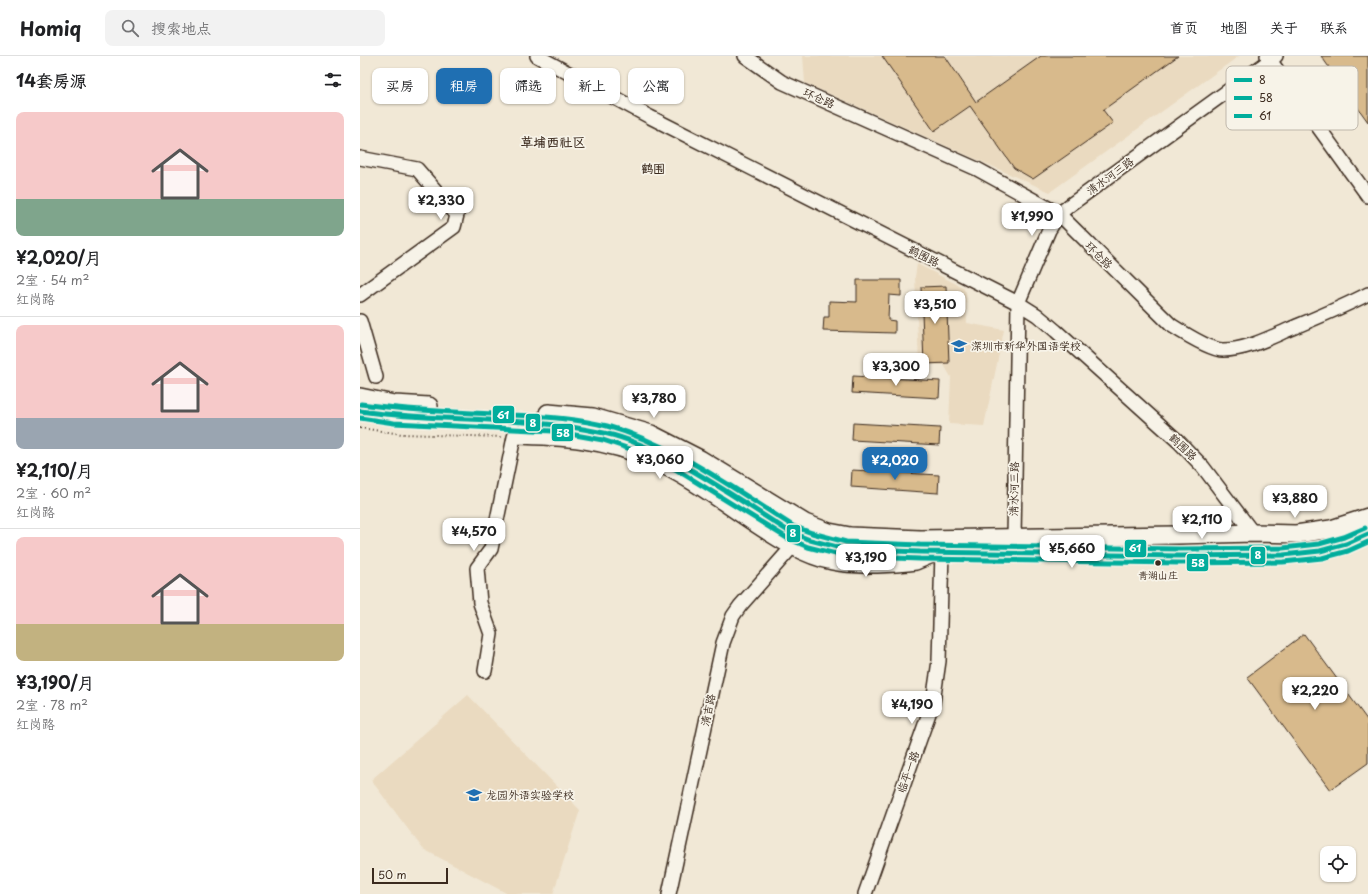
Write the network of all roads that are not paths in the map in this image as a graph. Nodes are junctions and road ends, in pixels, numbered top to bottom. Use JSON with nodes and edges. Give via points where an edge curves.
{"nodes":[{"id":1,"x":537,"y":56,"type":"edge"},
{"id":2,"x":752,"y":58,"type":"edge"},
{"id":3,"x":1271,"y":58,"type":"edge"},
{"id":4,"x":1260,"y":66,"type":"edge"},
{"id":5,"x":1226,"y":91,"type":"edge"},
{"id":6,"x":1322,"y":130,"type":"edge"},
{"id":7,"x":360,"y":158,"type":"edge"},
{"id":8,"x":1368,"y":196,"type":"edge"},
{"id":9,"x":1059,"y":214,"type":"junction"},
{"id":10,"x":1368,"y":294,"type":"edge"},
{"id":11,"x":360,"y":295,"type":"edge"},
{"id":12,"x":1368,"y":298,"type":"edge"},
{"id":13,"x":1018,"y":303,"type":"junction"},
{"id":14,"x":1345,"y":306,"type":"junction"},
{"id":15,"x":360,"y":321,"type":"edge"},
{"id":16,"x":376,"y":377,"type":"dead end"},
{"id":17,"x":360,"y":397,"type":"edge"},
{"id":18,"x":360,"y":411,"type":"edge"},
{"id":19,"x":1368,"y":517,"type":"edge"},
{"id":20,"x":1253,"y":532,"type":"junction"},
{"id":21,"x":1227,"y":533,"type":"junction"},
{"id":22,"x":1368,"y":534,"type":"edge"},
{"id":23,"x":1014,"y":538,"type":"junction"},
{"id":24,"x":792,"y":547,"type":"junction"},
{"id":25,"x":942,"y":552,"type":"junction"},
{"id":26,"x":1224,"y":555,"type":"junction"},
{"id":27,"x":485,"y":671,"type":"dead end"},
{"id":28,"x":669,"y":894,"type":"edge"},
{"id":29,"x":865,"y":894,"type":"edge"}],
"edges":[{"from":1,"to":13,"type":"street","name":"鹤围路","via":[[657,121]]},
{"from":2,"to":9,"type":"street","name":"环仓路","via":[[782,82],[977,168]]},
{"from":3,"to":4,"type":"street","name":"清水河三路"},
{"from":5,"to":9,"type":"street","name":"清水河三路"},
{"from":6,"to":8,"type":"street"},
{"from":7,"to":11,"type":"street","via":[[417,168],[456,215],[454,227]]},
{"from":9,"to":13,"type":"street","name":"清水河三路","via":[[1049,230]]},
{"from":9,"to":14,"type":"street","name":"环仓路","via":[[1171,325],[1189,337],[1221,350],[1247,345]]},
{"from":10,"to":14,"type":"street","name":"环仓路"},
{"from":12,"to":14,"type":"street"},
{"from":13,"to":20,"type":"street","name":"鹤围路","via":[[1062,336],[1179,442],[1204,467]]},
{"from":13,"to":23,"type":"street","name":"清水河三路"},
{"from":15,"to":16,"type":"street"},
{"from":17,"to":23,"type":"main road","via":[[406,405],[576,414],[623,424],[684,450],[800,520],[816,528],[839,534],[871,538]]},
{"from":18,"to":25,"type":"main road","via":[[394,416],[554,424],[591,429],[634,442],[664,456],[776,525],[810,540],[856,550]]},
{"from":19,"to":20,"type":"main road","via":[[1342,527],[1320,531],[1296,534]]},
{"from":20,"to":21,"type":"main road"},
{"from":21,"to":23,"type":"main road"},
{"from":21,"to":26,"type":"main road","via":[[1220,536],[1216,543]]},
{"from":22,"to":26,"type":"main road","via":[[1346,544],[1304,554]]},
{"from":24,"to":25,"type":"street","via":[[824,561],[861,565],[916,563]]},
{"from":24,"to":27,"type":"street","via":[[764,532],[687,481],[635,454],[586,441],[514,437],[491,549],[477,568],[480,603],[491,634]]},
{"from":24,"to":28,"type":"street","name":"清吉路","via":[[740,606],[733,616],[723,643]]},
{"from":25,"to":26,"type":"main road"},
{"from":25,"to":29,"type":"street","name":"临平一路","via":[[939,661],[933,702]]}]}
